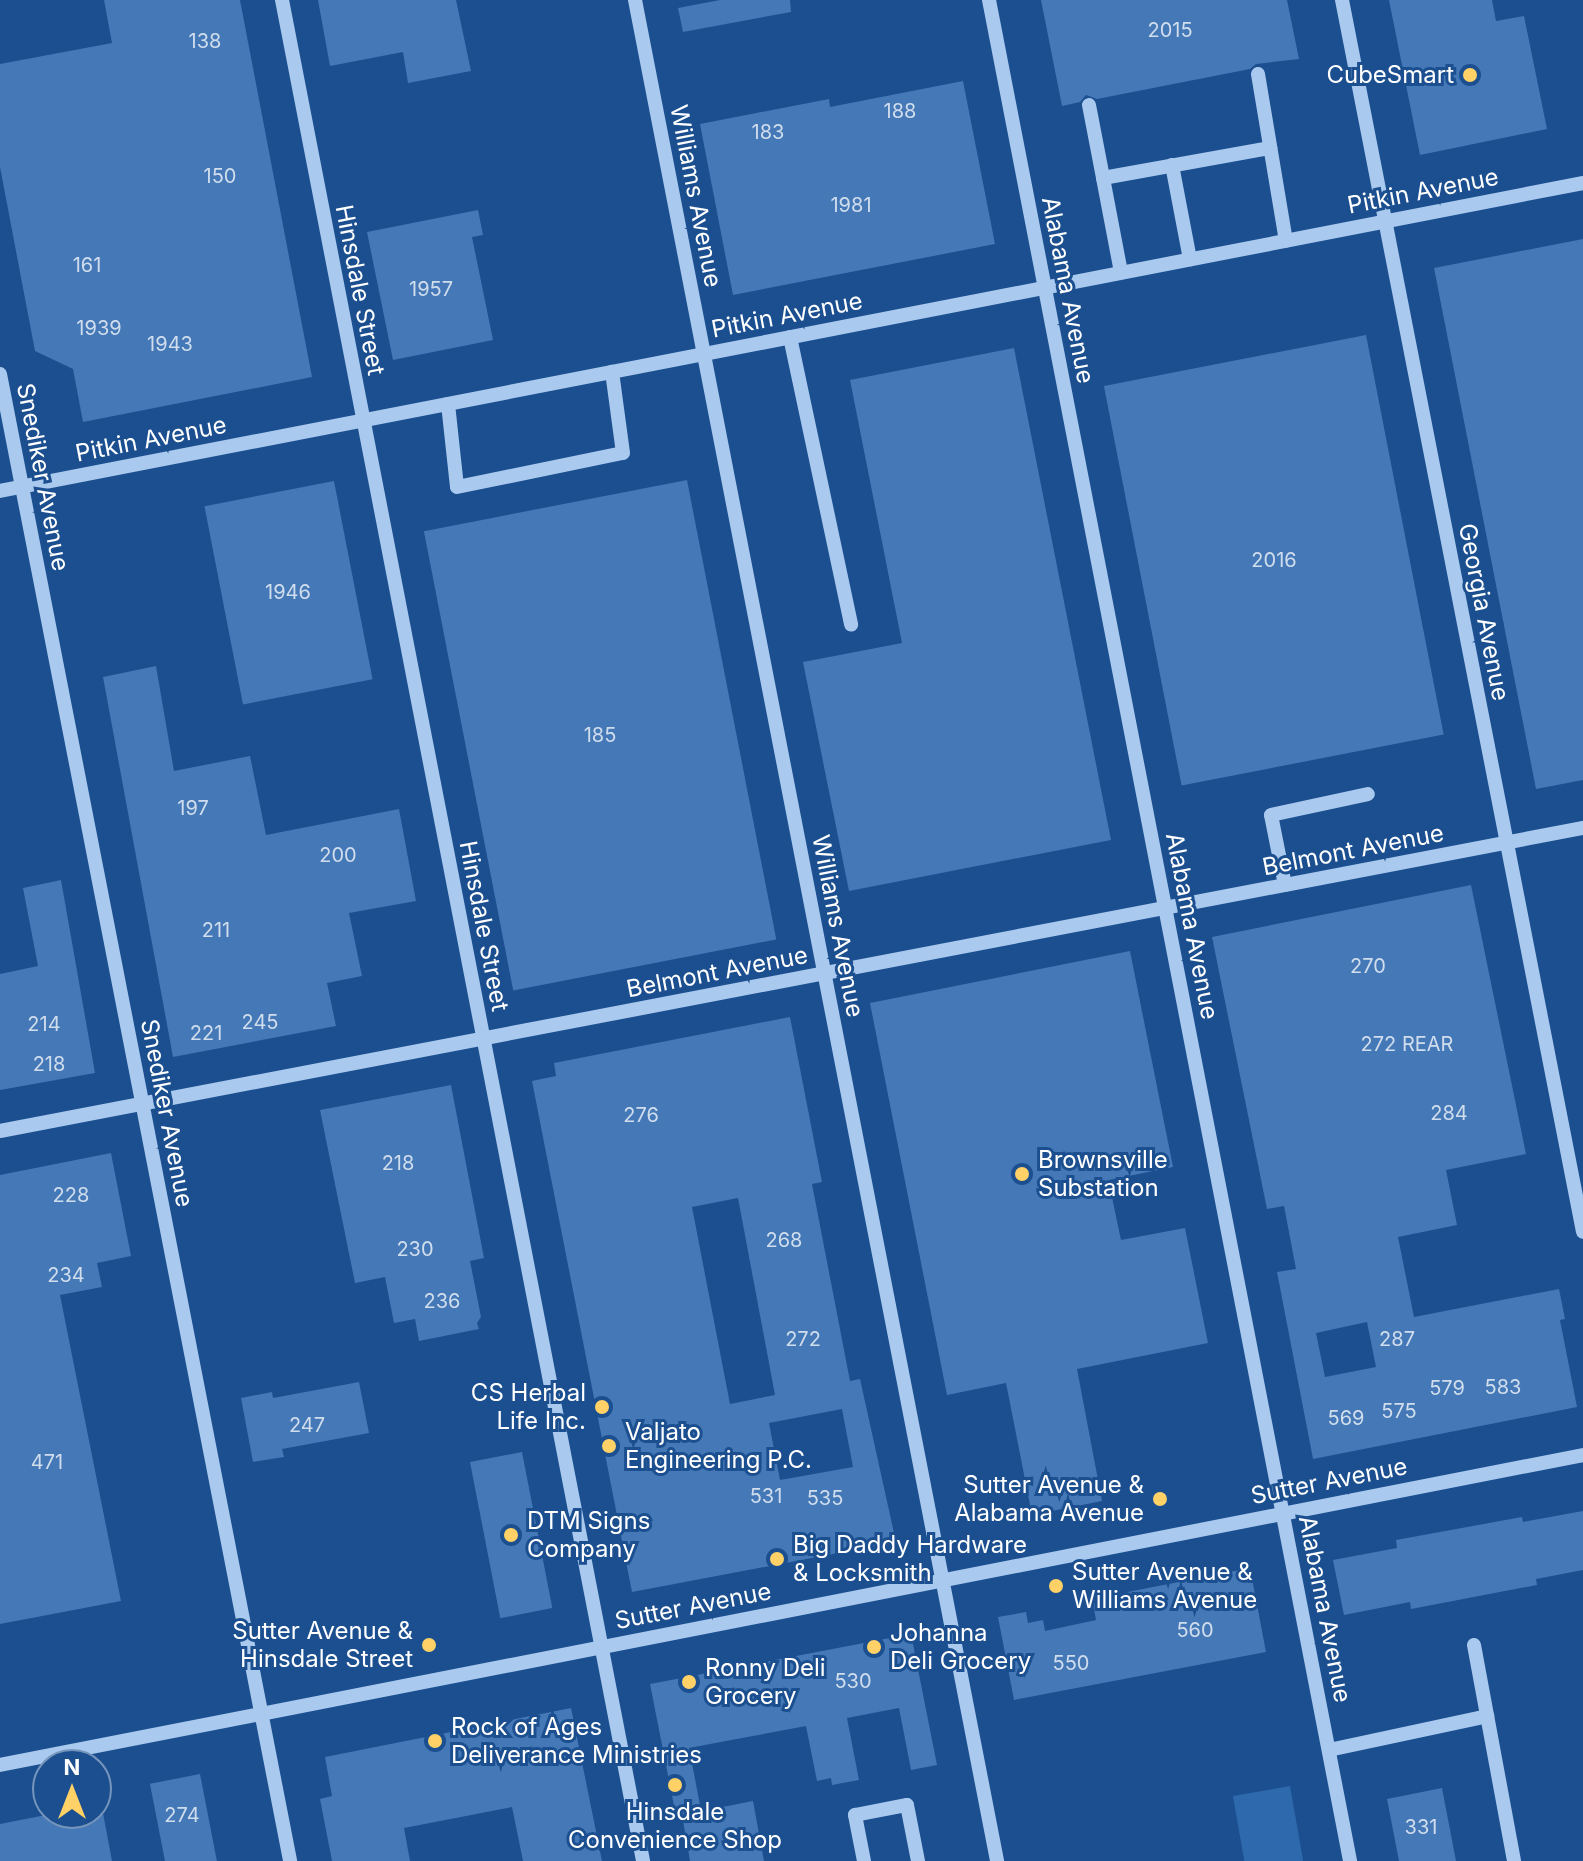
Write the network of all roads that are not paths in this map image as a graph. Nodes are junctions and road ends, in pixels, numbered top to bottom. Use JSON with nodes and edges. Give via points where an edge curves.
{"nodes":[{"id":1,"x":282,"y":0,"type":"edge"},
{"id":2,"x":635,"y":0,"type":"edge"},
{"id":3,"x":989,"y":0,"type":"edge"},
{"id":4,"x":1342,"y":0,"type":"edge"},
{"id":5,"x":1258,"y":74,"type":"dead end"},
{"id":6,"x":1089,"y":105,"type":"dead end"},
{"id":7,"x":1270,"y":148,"type":"junction"},
{"id":8,"x":1172,"y":165,"type":"junction"},
{"id":9,"x":1103,"y":178,"type":"junction"},
{"id":10,"x":1583,"y":183,"type":"edge"},
{"id":11,"x":1385,"y":221,"type":"junction"},
{"id":12,"x":1286,"y":241,"type":"junction"},
{"id":13,"x":1190,"y":259,"type":"junction"},
{"id":14,"x":1121,"y":272,"type":"junction"},
{"id":15,"x":1045,"y":287,"type":"junction"},
{"id":16,"x":790,"y":337,"type":"junction"},
{"id":17,"x":704,"y":354,"type":"junction"},
{"id":18,"x":612,"y":372,"type":"junction"},
{"id":19,"x":0,"y":374,"type":"edge"},
{"id":20,"x":448,"y":404,"type":"junction"},
{"id":21,"x":363,"y":420,"type":"junction"},
{"id":22,"x":22,"y":487,"type":"junction"},
{"id":23,"x":0,"y":491,"type":"edge"},
{"id":24,"x":851,"y":625,"type":"dead end"},
{"id":25,"x":1368,"y":794,"type":"dead end"},
{"id":26,"x":1583,"y":828,"type":"edge"},
{"id":27,"x":1506,"y":843,"type":"junction"},
{"id":28,"x":1285,"y":885,"type":"junction"},
{"id":29,"x":1166,"y":908,"type":"junction"},
{"id":30,"x":824,"y":974,"type":"junction"},
{"id":31,"x":484,"y":1039,"type":"junction"},
{"id":32,"x":142,"y":1104,"type":"junction"},
{"id":33,"x":0,"y":1131,"type":"edge"},
{"id":34,"x":1583,"y":1232,"type":"edge"},
{"id":35,"x":1583,"y":1455,"type":"edge"},
{"id":36,"x":1284,"y":1513,"type":"junction"},
{"id":37,"x":943,"y":1580,"type":"junction"},
{"id":38,"x":1474,"y":1645,"type":"dead end"},
{"id":39,"x":602,"y":1646,"type":"junction"},
{"id":40,"x":261,"y":1712,"type":"junction"},
{"id":41,"x":1487,"y":1716,"type":"junction"},
{"id":42,"x":1329,"y":1750,"type":"junction"},
{"id":43,"x":0,"y":1765,"type":"edge"},
{"id":44,"x":290,"y":1861,"type":"edge"},
{"id":45,"x":643,"y":1861,"type":"edge"},
{"id":46,"x":864,"y":1861,"type":"edge"},
{"id":47,"x":918,"y":1861,"type":"edge"},
{"id":48,"x":997,"y":1861,"type":"edge"},
{"id":49,"x":1350,"y":1861,"type":"edge"},
{"id":50,"x":1514,"y":1861,"type":"edge"}],
"edges":[{"from":1,"to":21,"type":"street","name":"Hinsdale Street"},
{"from":2,"to":17,"type":"street","name":"Williams Avenue"},
{"from":3,"to":15,"type":"street","name":"Alabama Avenue"},
{"from":4,"to":11,"type":"street","name":"Georgia Avenue"},
{"from":5,"to":7,"type":"street"},
{"from":6,"to":9,"type":"street"},
{"from":7,"to":8,"type":"street"},
{"from":7,"to":12,"type":"street"},
{"from":8,"to":9,"type":"street"},
{"from":8,"to":13,"type":"street"},
{"from":9,"to":14,"type":"street"},
{"from":10,"to":11,"type":"street","name":"Pitkin Avenue"},
{"from":11,"to":12,"type":"street","name":"Pitkin Avenue"},
{"from":11,"to":27,"type":"street","name":"Georgia Avenue"},
{"from":12,"to":13,"type":"street","name":"Pitkin Avenue"},
{"from":13,"to":14,"type":"street","name":"Pitkin Avenue"},
{"from":14,"to":15,"type":"street","name":"Pitkin Avenue"},
{"from":15,"to":16,"type":"street","name":"Pitkin Avenue"},
{"from":15,"to":29,"type":"street","name":"Alabama Avenue"},
{"from":16,"to":17,"type":"street","name":"Pitkin Avenue"},
{"from":16,"to":24,"type":"street"},
{"from":17,"to":18,"type":"street","name":"Pitkin Avenue"},
{"from":17,"to":30,"type":"street","name":"Williams Avenue"},
{"from":18,"to":20,"type":"street","name":"Pitkin Avenue"},
{"from":18,"to":20,"type":"street","via":[[623,453],[457,487]]},
{"from":19,"to":22,"type":"street","name":"Snediker Avenue"},
{"from":20,"to":21,"type":"street","name":"Pitkin Avenue"},
{"from":21,"to":22,"type":"street","name":"Pitkin Avenue"},
{"from":21,"to":31,"type":"street","name":"Hinsdale Street"},
{"from":22,"to":23,"type":"street","name":"Pitkin Avenue"},
{"from":22,"to":32,"type":"street","name":"Snediker Avenue"},
{"from":25,"to":28,"type":"street","via":[[1271,815]]},
{"from":26,"to":27,"type":"street","name":"Belmont Avenue"},
{"from":27,"to":28,"type":"street","name":"Belmont Avenue"},
{"from":27,"to":34,"type":"street","name":"Georgia Avenue"},
{"from":28,"to":29,"type":"street","name":"Belmont Avenue"},
{"from":29,"to":30,"type":"street","name":"Belmont Avenue"},
{"from":29,"to":36,"type":"street","name":"Alabama Avenue"},
{"from":30,"to":31,"type":"street","name":"Belmont Avenue"},
{"from":30,"to":37,"type":"street","name":"Williams Avenue"},
{"from":31,"to":32,"type":"street","name":"Belmont Avenue"},
{"from":31,"to":39,"type":"street","name":"Hinsdale Street"},
{"from":32,"to":33,"type":"street","name":"Belmont Avenue"},
{"from":32,"to":40,"type":"street","name":"Snediker Avenue"},
{"from":35,"to":36,"type":"street","name":"Sutter Avenue"},
{"from":36,"to":37,"type":"street","name":"Sutter Avenue"},
{"from":36,"to":42,"type":"street","name":"Alabama Avenue"},
{"from":37,"to":39,"type":"street","name":"Sutter Avenue"},
{"from":37,"to":48,"type":"street","name":"Williams Avenue"},
{"from":38,"to":41,"type":"street"},
{"from":39,"to":40,"type":"street","name":"Sutter Avenue"},
{"from":39,"to":45,"type":"street","name":"Hinsdale Street"},
{"from":40,"to":43,"type":"street","name":"Sutter Avenue"},
{"from":40,"to":44,"type":"street","name":"Snediker Avenue"},
{"from":41,"to":42,"type":"street"},
{"from":41,"to":50,"type":"street"},
{"from":42,"to":49,"type":"street","name":"Alabama Avenue"},
{"from":46,"to":47,"type":"street","via":[[855,1815],[907,1805]]}]}
